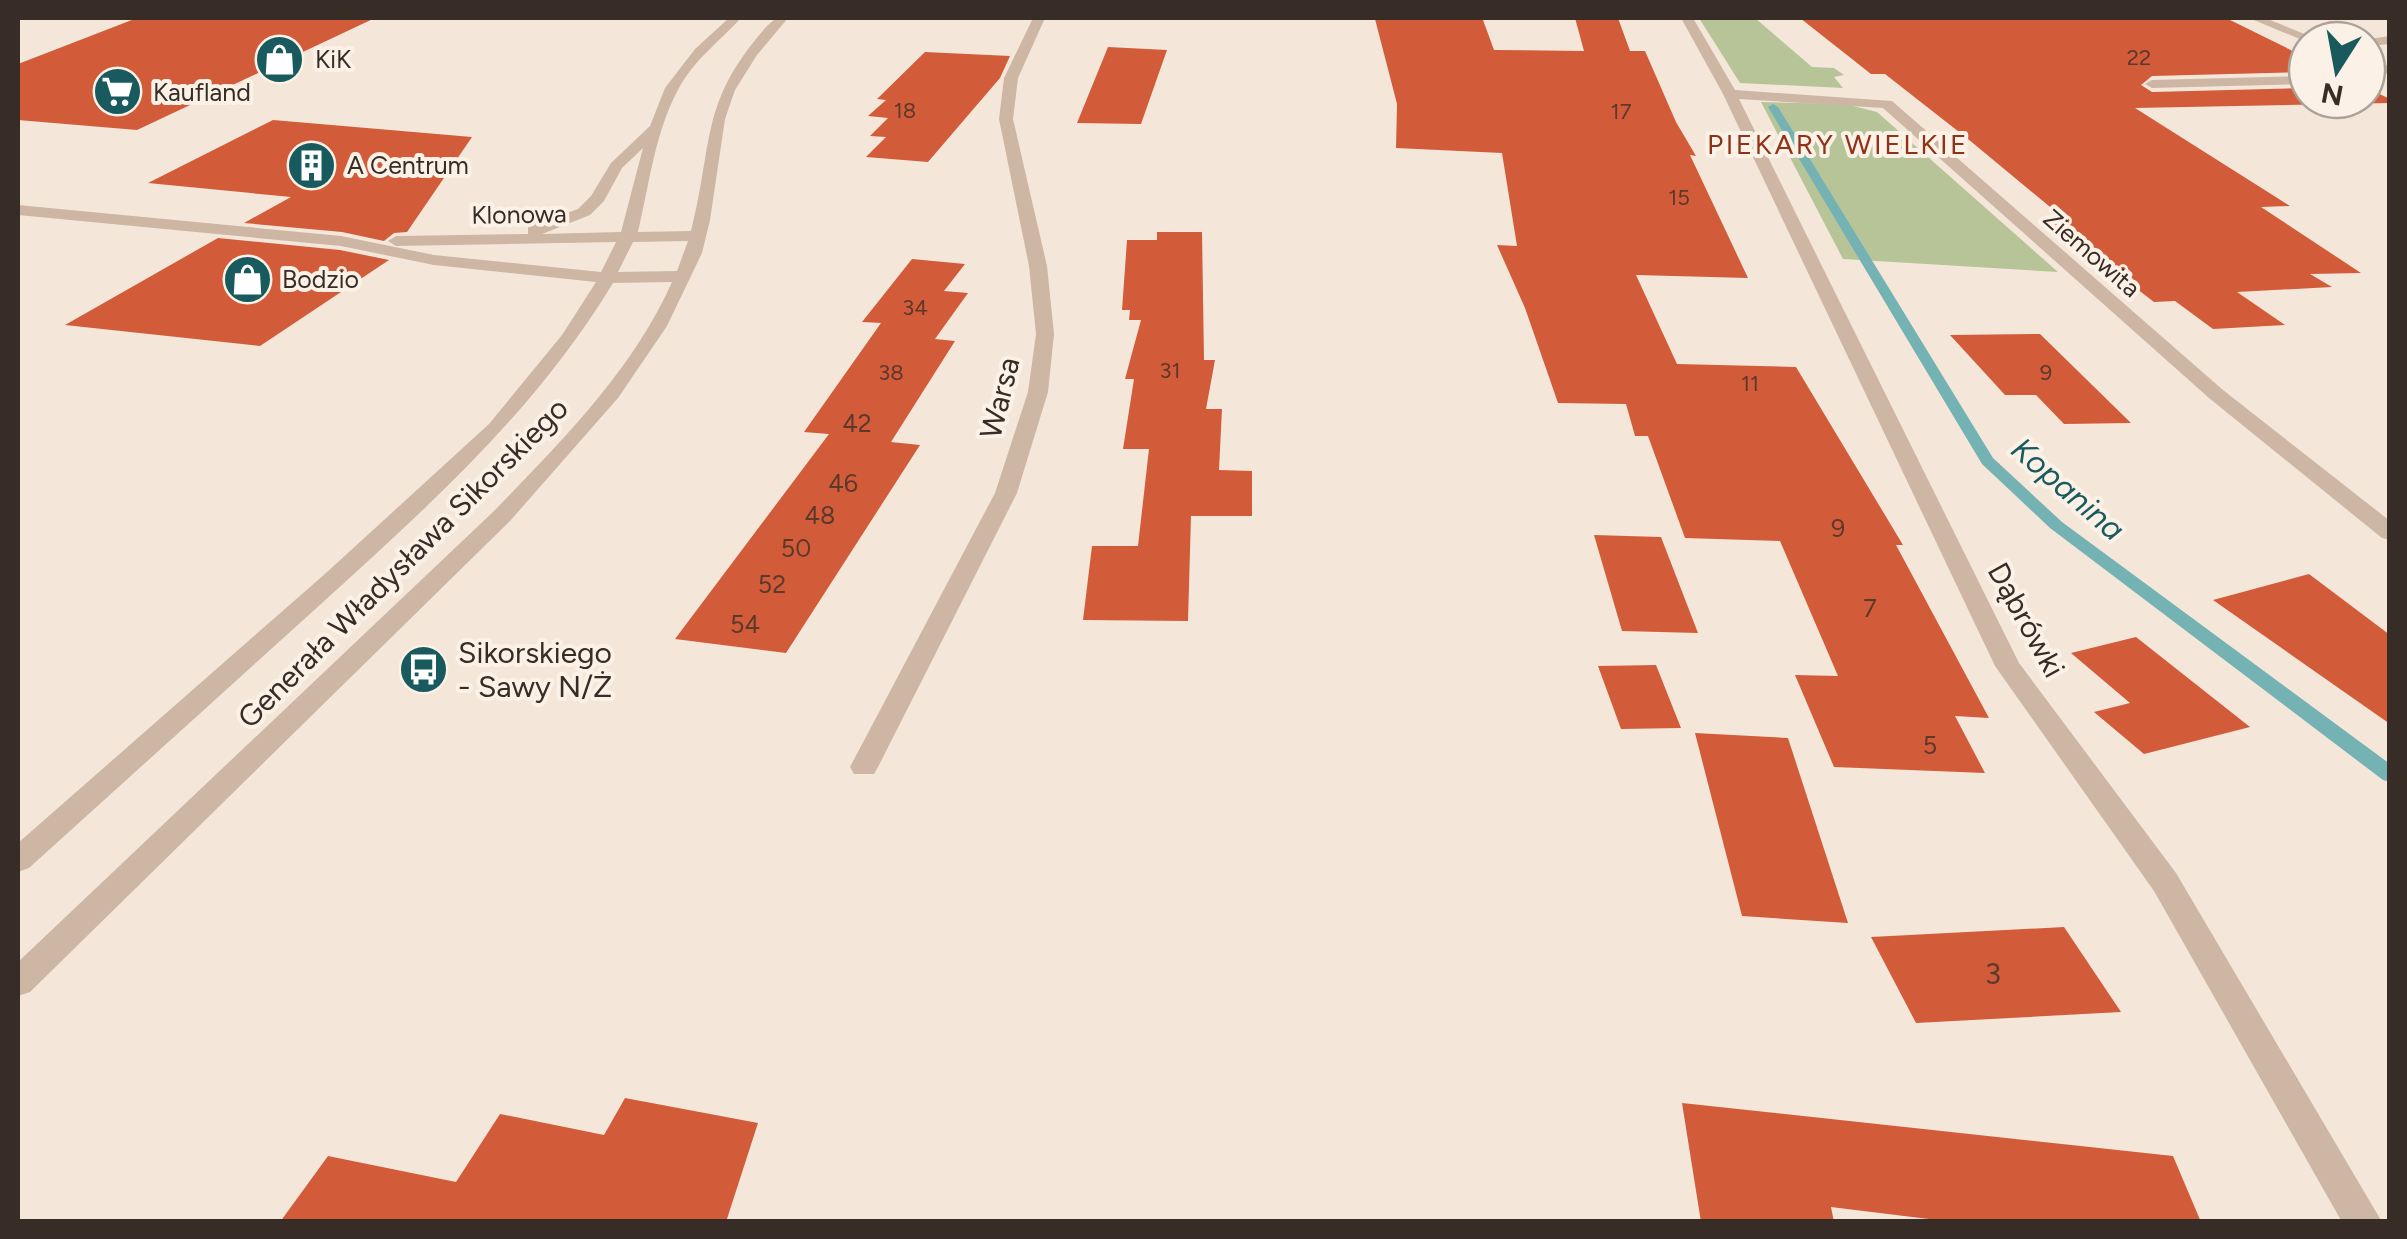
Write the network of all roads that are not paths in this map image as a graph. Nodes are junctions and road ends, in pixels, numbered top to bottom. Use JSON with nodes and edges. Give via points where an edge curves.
{"nodes":[{"id":1,"x":735,"y":18,"type":"edge"},
{"id":2,"x":782,"y":18,"type":"edge"},
{"id":3,"x":1039,"y":18,"type":"edge"},
{"id":4,"x":1687,"y":18,"type":"edge"},
{"id":5,"x":2255,"y":18,"type":"edge"},
{"id":6,"x":2287,"y":30,"type":"edge"},
{"id":7,"x":2287,"y":81,"type":"edge"},
{"id":8,"x":2152,"y":84,"type":"dead end"},
{"id":9,"x":1730,"y":94,"type":"junction"},
{"id":10,"x":656,"y":128,"type":"junction"},
{"id":11,"x":18,"y":210,"type":"edge"},
{"id":12,"x":698,"y":236,"type":"junction"},
{"id":13,"x":627,"y":238,"type":"junction"},
{"id":14,"x":508,"y":240,"type":"junction"},
{"id":15,"x":341,"y":241,"type":"junction"},
{"id":16,"x":683,"y":276,"type":"junction"},
{"id":17,"x":607,"y":278,"type":"junction"},
{"id":18,"x":2390,"y":534,"type":"edge"},
{"id":19,"x":864,"y":767,"type":"dead end"},
{"id":20,"x":18,"y":860,"type":"edge"},
{"id":21,"x":18,"y":982,"type":"edge"},
{"id":22,"x":2363,"y":1222,"type":"edge"}],
"edges":[{"from":1,"to":10,"type":"street","name":"Generała Władysława Sikorskiego","via":[[672,88]]},
{"from":2,"to":12,"type":"street","name":"Generała Władysława Sikorskiego","via":[[726,94]]},
{"from":3,"to":19,"type":"street","name":"Warsa","via":[[1011,78],[1006,119],[1038,266],[1044,334],[1038,392],[1006,493]]},
{"from":4,"to":9,"type":"street","name":"Dąbrówki"},
{"from":5,"to":6,"type":"street"},
{"from":7,"to":8,"type":"street"},
{"from":9,"to":18,"type":"street","name":"Ziemowita","via":[[1888,104],[2216,394]]},
{"from":9,"to":22,"type":"street","name":"Dąbrówki","via":[[2008,666],[2165,882]]},
{"from":10,"to":13,"type":"street","name":"Generała Władysława Sikorskiego"},
{"from":10,"to":14,"type":"street","via":[[616,166],[584,212]]},
{"from":11,"to":15,"type":"street","name":"Klonowa"},
{"from":12,"to":13,"type":"street","name":"Klonowa"},
{"from":12,"to":16,"type":"street","name":"Generała Władysława Sikorskiego"},
{"from":13,"to":14,"type":"street","name":"Klonowa"},
{"from":13,"to":17,"type":"street","name":"Generała Władysława Sikorskiego"},
{"from":14,"to":15,"type":"street","name":"Klonowa"},
{"from":15,"to":17,"type":"street","name":"Klonowa","via":[[434,260]]},
{"from":16,"to":17,"type":"street","name":"Klonowa"},
{"from":16,"to":21,"type":"street","name":"Generała Władysława Sikorskiego","via":[[634,360],[554,462]]},
{"from":17,"to":20,"type":"street","name":"Generała Władysława Sikorskiego","via":[[570,338],[484,440]]}]}
